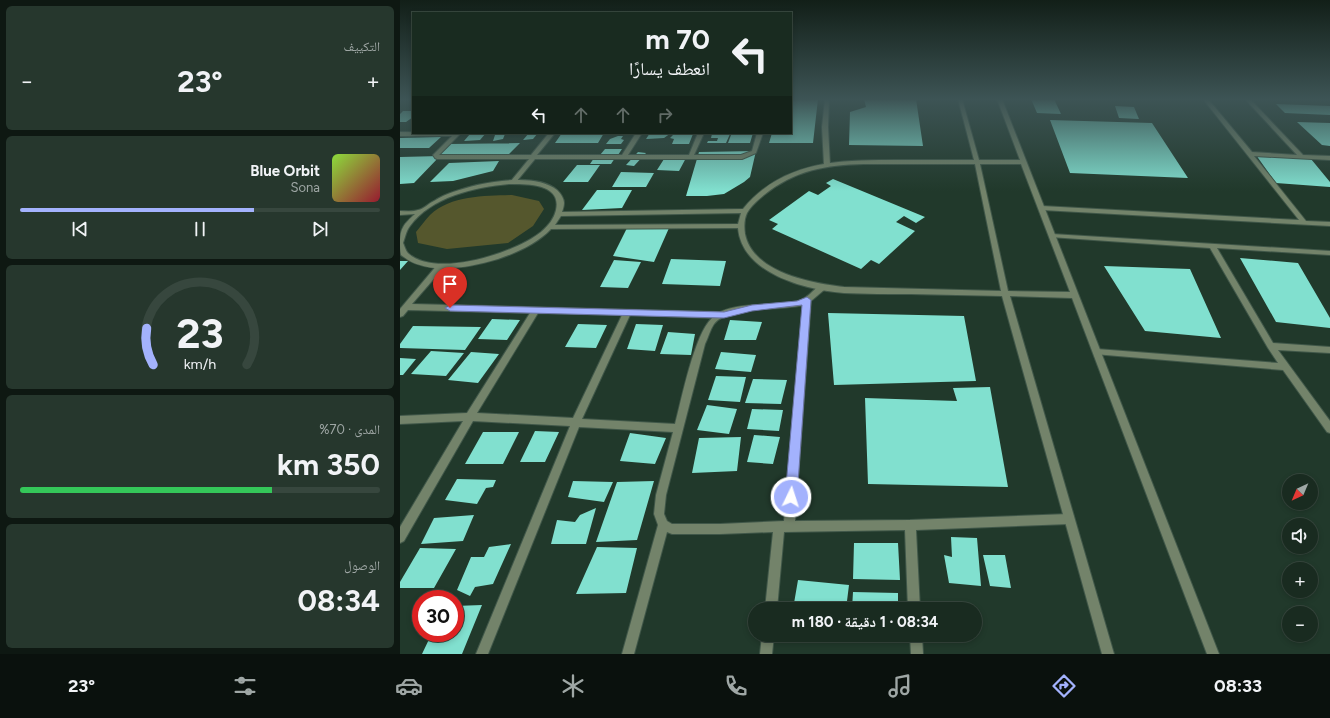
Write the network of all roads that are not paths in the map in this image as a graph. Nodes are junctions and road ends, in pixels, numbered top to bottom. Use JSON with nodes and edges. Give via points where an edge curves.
{"nodes":[{"id":1,"x":825,"y":130,"type":"edge"},
{"id":2,"x":968,"y":130,"type":"edge"},
{"id":3,"x":1011,"y":130,"type":"edge"},
{"id":4,"x":1230,"y":130,"type":"edge"},
{"id":5,"x":1276,"y":130,"type":"edge"},
{"id":6,"x":400,"y":134,"type":"edge"},
{"id":7,"x":457,"y":134,"type":"edge"},
{"id":8,"x":551,"y":134,"type":"edge"},
{"id":9,"x":638,"y":134,"type":"edge"},
{"id":10,"x":701,"y":134,"type":"edge"},
{"id":11,"x":760,"y":134,"type":"edge"},
{"id":12,"x":1250,"y":154,"type":"junction"},
{"id":13,"x":1301,"y":156,"type":"junction"},
{"id":14,"x":532,"y":157,"type":"junction"},
{"id":15,"x":624,"y":157,"type":"junction"},
{"id":16,"x":691,"y":157,"type":"junction"},
{"id":17,"x":1330,"y":158,"type":"edge"},
{"id":18,"x":977,"y":162,"type":"junction"},
{"id":19,"x":1024,"y":162,"type":"junction"},
{"id":20,"x":827,"y":165,"type":"junction"},
{"id":21,"x":514,"y":181,"type":"junction"},
{"id":22,"x":1042,"y":208,"type":"junction"},
{"id":23,"x":743,"y":211,"type":"junction"},
{"id":24,"x":421,"y":212,"type":"junction"},
{"id":25,"x":400,"y":213,"type":"edge"},
{"id":26,"x":559,"y":214,"type":"junction"},
{"id":27,"x":1304,"y":222,"type":"junction"},
{"id":28,"x":1330,"y":224,"type":"edge"},
{"id":29,"x":741,"y":226,"type":"junction"},
{"id":30,"x":550,"y":227,"type":"junction"},
{"id":31,"x":402,"y":230,"type":"edge"},
{"id":32,"x":1052,"y":236,"type":"junction"},
{"id":33,"x":400,"y":243,"type":"edge"},
{"id":34,"x":1212,"y":246,"type":"junction"},
{"id":35,"x":1330,"y":253,"type":"edge"},
{"id":36,"x":441,"y":266,"type":"junction"},
{"id":37,"x":821,"y":288,"type":"junction"},
{"id":38,"x":1005,"y":293,"type":"junction"},
{"id":39,"x":1075,"y":295,"type":"junction"},
{"id":40,"x":807,"y":300,"type":"junction"},
{"id":41,"x":406,"y":307,"type":"junction"},
{"id":42,"x":536,"y":310,"type":"junction"},
{"id":43,"x":627,"y":312,"type":"junction"},
{"id":44,"x":400,"y":314,"type":"edge"},
{"id":45,"x":724,"y":315,"type":"junction"},
{"id":46,"x":1272,"y":346,"type":"junction"},
{"id":47,"x":1330,"y":350,"type":"edge"},
{"id":48,"x":1097,"y":352,"type":"junction"},
{"id":49,"x":1286,"y":367,"type":"junction"},
{"id":50,"x":470,"y":417,"type":"junction"},
{"id":51,"x":400,"y":420,"type":"edge"},
{"id":52,"x":576,"y":422,"type":"junction"},
{"id":53,"x":679,"y":428,"type":"junction"},
{"id":54,"x":1330,"y":428,"type":"edge"},
{"id":55,"x":1070,"y":519,"type":"junction"},
{"id":56,"x":663,"y":525,"type":"junction"},
{"id":57,"x":910,"y":525,"type":"junction"},
{"id":58,"x":784,"y":526,"type":"junction"},
{"id":59,"x":400,"y":536,"type":"edge"},
{"id":60,"x":772,"y":602,"type":"edge"},
{"id":61,"x":914,"y":602,"type":"edge"},
{"id":62,"x":767,"y":642,"type":"edge"},
{"id":63,"x":916,"y":642,"type":"edge"},
{"id":64,"x":482,"y":654,"type":"edge"},
{"id":65,"x":628,"y":654,"type":"edge"},
{"id":66,"x":766,"y":654,"type":"edge"},
{"id":67,"x":917,"y":654,"type":"edge"},
{"id":68,"x":1108,"y":654,"type":"edge"},
{"id":69,"x":1213,"y":654,"type":"edge"}],
"edges":[{"from":1,"to":20,"type":"street"},
{"from":2,"to":18,"type":"street"},
{"from":3,"to":19,"type":"street"},
{"from":4,"to":12,"type":"street"},
{"from":5,"to":13,"type":"street"},
{"from":6,"to":7,"type":"street"},
{"from":7,"to":14,"type":"street","via":[[438,151],[437,157]]},
{"from":8,"to":14,"type":"street"},
{"from":9,"to":15,"type":"street"},
{"from":10,"to":16,"type":"street"},
{"from":11,"to":16,"type":"street","via":[[754,152],[748,156]]},
{"from":12,"to":13,"type":"street"},
{"from":12,"to":27,"type":"street"},
{"from":13,"to":17,"type":"street"},
{"from":14,"to":15,"type":"street"},
{"from":14,"to":21,"type":"street"},
{"from":15,"to":16,"type":"street"},
{"from":18,"to":19,"type":"street"},
{"from":18,"to":20,"type":"street"},
{"from":18,"to":38,"type":"street"},
{"from":19,"to":22,"type":"street"},
{"from":20,"to":23,"type":"street","via":[[786,178],[763,192]]},
{"from":21,"to":24,"type":"street","via":[[490,183],[465,190]]},
{"from":21,"to":26,"type":"street","via":[[547,186],[557,193],[561,203]]},
{"from":22,"to":27,"type":"street"},
{"from":22,"to":32,"type":"street"},
{"from":23,"to":26,"type":"street"},
{"from":23,"to":29,"type":"street"},
{"from":24,"to":25,"type":"street"},
{"from":24,"to":31,"type":"street"},
{"from":26,"to":30,"type":"street"},
{"from":27,"to":28,"type":"street"},
{"from":29,"to":30,"type":"street"},
{"from":29,"to":37,"type":"street","via":[[750,252],[764,264],[782,276]]},
{"from":30,"to":36,"type":"street","via":[[535,239],[490,259],[465,265]]},
{"from":31,"to":33,"type":"street"},
{"from":32,"to":34,"type":"street"},
{"from":32,"to":39,"type":"street"},
{"from":33,"to":36,"type":"street","via":[[405,255],[419,263]]},
{"from":34,"to":35,"type":"street"},
{"from":34,"to":46,"type":"street"},
{"from":36,"to":41,"type":"street"},
{"from":37,"to":38,"type":"street"},
{"from":37,"to":40,"type":"street"},
{"from":38,"to":39,"type":"street"},
{"from":38,"to":55,"type":"street"},
{"from":39,"to":48,"type":"street"},
{"from":40,"to":45,"type":"street","via":[[798,304],[752,308]]},
{"from":40,"to":58,"type":"street"},
{"from":41,"to":42,"type":"street"},
{"from":41,"to":44,"type":"street"},
{"from":42,"to":43,"type":"street"},
{"from":42,"to":50,"type":"street"},
{"from":43,"to":45,"type":"street"},
{"from":43,"to":52,"type":"street"},
{"from":45,"to":53,"type":"street","via":[[711,324],[701,344]]},
{"from":46,"to":47,"type":"street"},
{"from":46,"to":49,"type":"street"},
{"from":48,"to":49,"type":"street"},
{"from":48,"to":69,"type":"street"},
{"from":49,"to":54,"type":"street"},
{"from":50,"to":51,"type":"street"},
{"from":50,"to":52,"type":"street"},
{"from":50,"to":59,"type":"street"},
{"from":52,"to":53,"type":"street"},
{"from":52,"to":64,"type":"street"},
{"from":53,"to":56,"type":"street","via":[[661,495],[659,514]]},
{"from":55,"to":57,"type":"street"},
{"from":55,"to":68,"type":"street"},
{"from":56,"to":58,"type":"street","via":[[672,529],[689,530]]},
{"from":56,"to":65,"type":"street"},
{"from":57,"to":58,"type":"street"},
{"from":57,"to":61,"type":"street"},
{"from":58,"to":60,"type":"street"},
{"from":62,"to":66,"type":"street"},
{"from":63,"to":67,"type":"street"}]}
